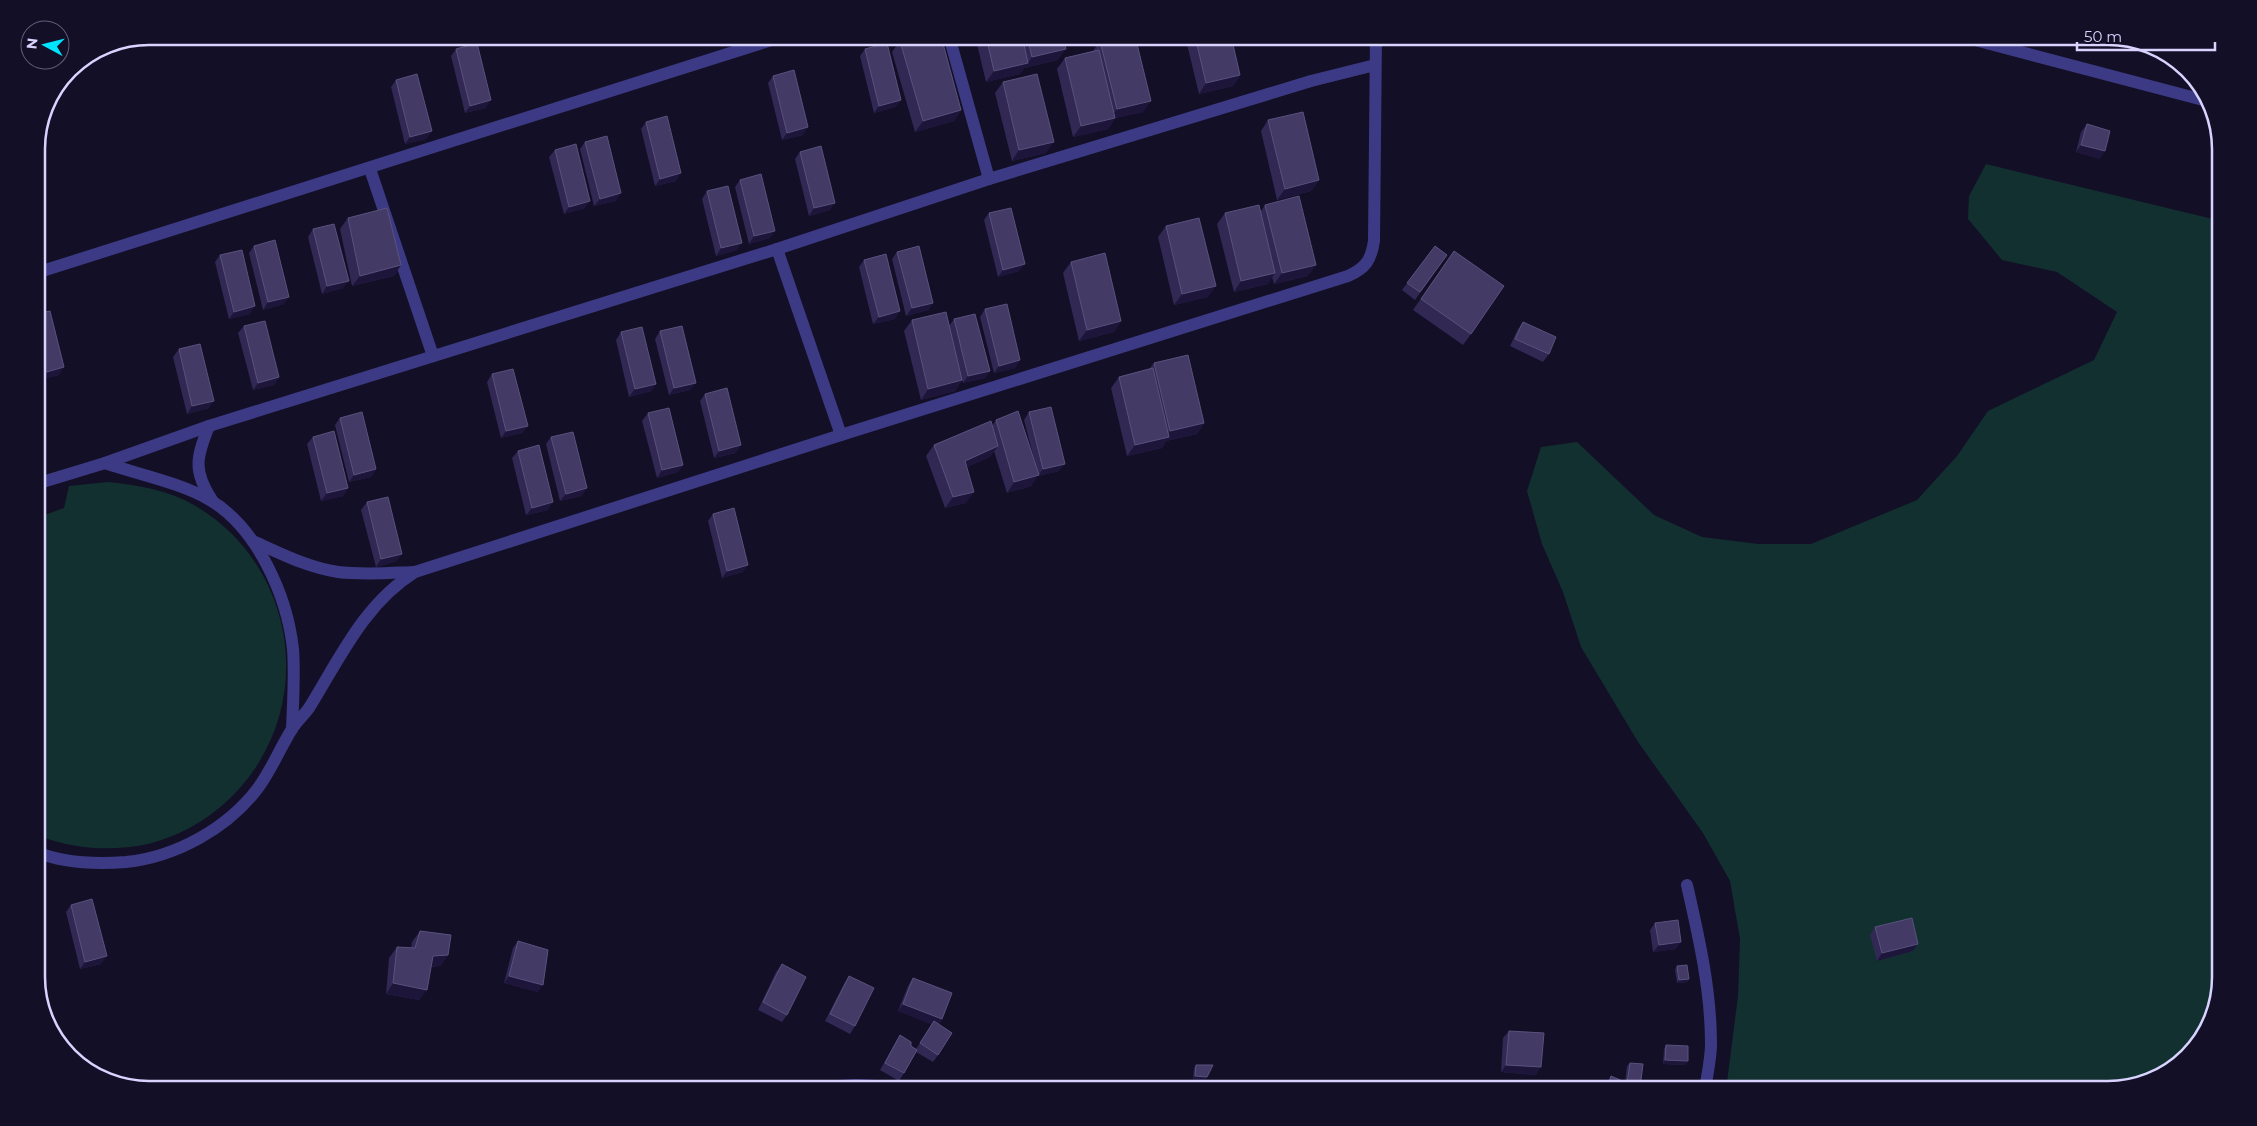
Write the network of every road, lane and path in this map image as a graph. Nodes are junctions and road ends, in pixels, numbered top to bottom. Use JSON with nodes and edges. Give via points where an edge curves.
{"nodes":[{"id":1,"x":756,"y":45,"type":"edge"},
{"id":2,"x":952,"y":45,"type":"edge"},
{"id":3,"x":1376,"y":45,"type":"edge"},
{"id":4,"x":1994,"y":45,"type":"edge"},
{"id":5,"x":1375,"y":65,"type":"junction"},
{"id":6,"x":2199,"y":99,"type":"edge"},
{"id":7,"x":370,"y":169,"type":"junction"},
{"id":8,"x":989,"y":179,"type":"junction"},
{"id":9,"x":777,"y":249,"type":"junction"},
{"id":10,"x":45,"y":271,"type":"edge"},
{"id":11,"x":433,"y":356,"type":"junction"},
{"id":12,"x":208,"y":426,"type":"junction"},
{"id":13,"x":842,"y":434,"type":"junction"},
{"id":14,"x":105,"y":463,"type":"junction"},
{"id":15,"x":45,"y":481,"type":"edge"},
{"id":16,"x":212,"y":500,"type":"junction"},
{"id":17,"x":255,"y":542,"type":"junction"},
{"id":18,"x":415,"y":572,"type":"junction"},
{"id":19,"x":292,"y":729,"type":"junction"},
{"id":20,"x":45,"y":854,"type":"edge"},
{"id":21,"x":1686,"y":885,"type":"dead end"},
{"id":22,"x":1706,"y":1081,"type":"edge"}],
"edges":[{"from":1,"to":7,"type":"street"},
{"from":2,"to":8,"type":"street"},
{"from":3,"to":5,"type":"street"},
{"from":4,"to":6,"type":"street"},
{"from":5,"to":8,"type":"street","via":[[1311,81]]},
{"from":5,"to":13,"type":"street","via":[[1374,241],[1371,258],[1360,271]]},
{"from":7,"to":10,"type":"street"},
{"from":7,"to":11,"type":"street"},
{"from":8,"to":9,"type":"street"},
{"from":9,"to":11,"type":"street"},
{"from":9,"to":13,"type":"street"},
{"from":11,"to":12,"type":"street"},
{"from":12,"to":14,"type":"street"},
{"from":12,"to":16,"type":"street","via":[[197,469]]},
{"from":13,"to":18,"type":"street"},
{"from":14,"to":15,"type":"street"},
{"from":14,"to":16,"type":"street"},
{"from":16,"to":17,"type":"street"},
{"from":17,"to":18,"type":"street","via":[[301,562],[336,572]]},
{"from":17,"to":19,"type":"street","via":[[268,563],[282,602],[292,646]]},
{"from":18,"to":19,"type":"street","via":[[392,588],[372,609],[353,634],[308,710]]},
{"from":19,"to":20,"type":"street","via":[[272,767],[246,803],[215,827],[182,846],[136,861],[112,863]]},
{"from":21,"to":22,"type":"street","via":[[1705,970],[1711,1046]]}]}
